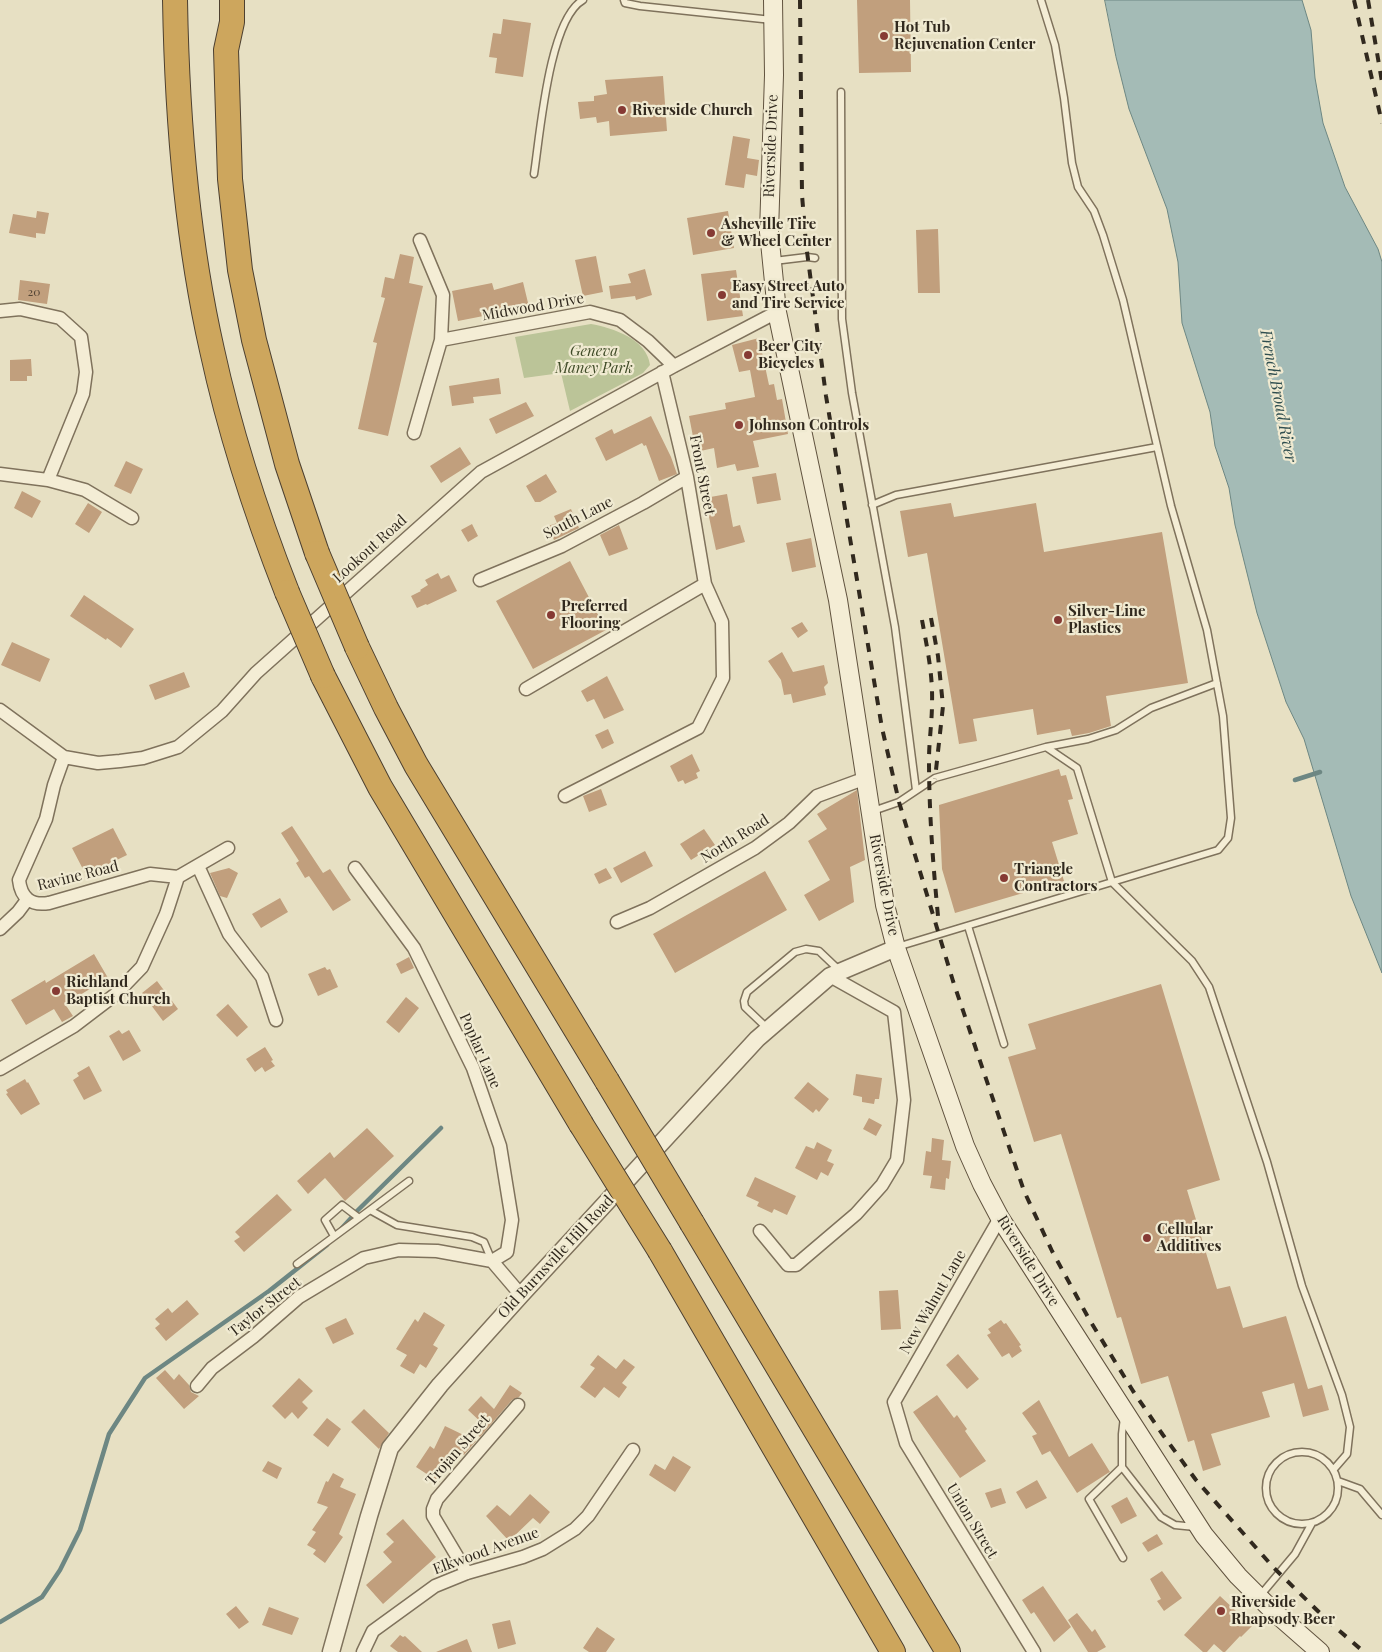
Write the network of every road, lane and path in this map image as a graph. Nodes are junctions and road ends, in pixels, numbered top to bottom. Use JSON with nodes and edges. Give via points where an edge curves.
{"nodes":[{"id":1,"x":175,"y":0,"type":"edge"},
{"id":2,"x":217,"y":0,"type":"edge"},
{"id":3,"x":232,"y":0,"type":"edge"},
{"id":4,"x":583,"y":0,"type":"edge"},
{"id":5,"x":624,"y":0,"type":"edge"},
{"id":6,"x":773,"y":0,"type":"edge"},
{"id":7,"x":1041,"y":0,"type":"edge"},
{"id":8,"x":773,"y":20,"type":"junction"},
{"id":9,"x":226,"y":50,"type":"junction"},
{"id":10,"x":841,"y":92,"type":"dead end"},
{"id":11,"x":534,"y":174,"type":"dead end"},
{"id":12,"x":420,"y":240,"type":"dead end"},
{"id":13,"x":815,"y":258,"type":"dead end"},
{"id":14,"x":771,"y":261,"type":"junction"},
{"id":15,"x":0,"y":311,"type":"edge"},
{"id":16,"x":777,"y":312,"type":"junction"},
{"id":17,"x":441,"y":340,"type":"junction"},
{"id":18,"x":674,"y":366,"type":"junction"},
{"id":19,"x":662,"y":372,"type":"junction"},
{"id":20,"x":414,"y":433,"type":"dead end"},
{"id":21,"x":1157,"y":447,"type":"junction"},
{"id":22,"x":0,"y":474,"type":"edge"},
{"id":23,"x":687,"y":477,"type":"junction"},
{"id":24,"x":48,"y":480,"type":"junction"},
{"id":25,"x":872,"y":505,"type":"junction"},
{"id":26,"x":132,"y":518,"type":"dead end"},
{"id":27,"x":480,"y":580,"type":"dead end"},
{"id":28,"x":705,"y":584,"type":"junction"},
{"id":29,"x":1217,"y":683,"type":"junction"},
{"id":30,"x":526,"y":689,"type":"dead end"},
{"id":31,"x":0,"y":710,"type":"edge"},
{"id":32,"x":1046,"y":747,"type":"junction"},
{"id":33,"x":64,"y":757,"type":"junction"},
{"id":34,"x":866,"y":778,"type":"junction"},
{"id":35,"x":916,"y":790,"type":"junction"},
{"id":36,"x":564,"y":796,"type":"dead end"},
{"id":37,"x":871,"y":812,"type":"junction"},
{"id":38,"x":228,"y":848,"type":"dead end"},
{"id":39,"x":198,"y":866,"type":"junction"},
{"id":40,"x":355,"y":868,"type":"dead end"},
{"id":41,"x":178,"y":877,"type":"junction"},
{"id":42,"x":1112,"y":882,"type":"junction"},
{"id":43,"x":28,"y":900,"type":"junction"},
{"id":44,"x":617,"y":922,"type":"dead end"},
{"id":45,"x":968,"y":926,"type":"junction"},
{"id":46,"x":0,"y":930,"type":"edge"},
{"id":47,"x":896,"y":948,"type":"junction"},
{"id":48,"x":835,"y":974,"type":"junction"},
{"id":49,"x":276,"y":1020,"type":"dead end"},
{"id":50,"x":768,"y":1029,"type":"junction"},
{"id":51,"x":1004,"y":1044,"type":"dead end"},
{"id":52,"x":0,"y":1069,"type":"edge"},
{"id":53,"x":409,"y":1181,"type":"dead end"},
{"id":54,"x":370,"y":1210,"type":"junction"},
{"id":55,"x":359,"y":1218,"type":"junction"},
{"id":56,"x":1000,"y":1218,"type":"junction"},
{"id":57,"x":760,"y":1230,"type":"dead end"},
{"id":58,"x":334,"y":1236,"type":"junction"},
{"id":59,"x":492,"y":1261,"type":"junction"},
{"id":60,"x":297,"y":1264,"type":"dead end"},
{"id":61,"x":521,"y":1295,"type":"junction"},
{"id":62,"x":197,"y":1386,"type":"dead end"},
{"id":63,"x":894,"y":1402,"type":"joint"},
{"id":64,"x":518,"y":1405,"type":"dead end"},
{"id":65,"x":1125,"y":1413,"type":"junction"},
{"id":66,"x":633,"y":1450,"type":"dead end"},
{"id":67,"x":1122,"y":1467,"type":"junction"},
{"id":68,"x":1334,"y":1469,"type":"junction"},
{"id":69,"x":1338,"y":1481,"type":"junction"},
{"id":70,"x":1382,"y":1515,"type":"edge"},
{"id":71,"x":1312,"y":1523,"type":"junction"},
{"id":72,"x":1198,"y":1527,"type":"junction"},
{"id":73,"x":1123,"y":1558,"type":"dead end"},
{"id":74,"x":467,"y":1572,"type":"junction"},
{"id":75,"x":1259,"y":1597,"type":"junction"},
{"id":76,"x":1315,"y":1650,"type":"edge"},
{"id":77,"x":331,"y":1652,"type":"edge"},
{"id":78,"x":363,"y":1652,"type":"edge"},
{"id":79,"x":893,"y":1652,"type":"edge"},
{"id":80,"x":948,"y":1652,"type":"edge"},
{"id":81,"x":1034,"y":1652,"type":"edge"}],
"edges":[{"from":1,"to":79,"type":"highway","bridge":true,"via":[[177,85],[185,186],[198,276],[212,349],[244,472],[286,592],[323,676],[380,787],[660,1250]]},
{"from":2,"to":9,"type":"highway","via":[[219,37]]},
{"from":3,"to":9,"type":"highway","via":[[232,22]]},
{"from":4,"to":11,"type":"lane","via":[[576,4],[566,20],[553,54]]},
{"from":5,"to":8,"type":"lane","via":[[640,6]]},
{"from":6,"to":8,"type":"main road","name":"Riverside Drive"},
{"from":7,"to":21,"type":"lane","via":[[1055,45],[1078,187],[1094,211],[1106,244],[1123,300]]},
{"from":8,"to":14,"type":"main road","name":"Riverside Drive","via":[[774,92],[769,197]]},
{"from":9,"to":80,"type":"highway","bridge":true,"via":[[230,179],[240,270],[254,340],[282,447],[317,553],[357,647],[416,765]]},
{"from":10,"to":25,"type":"lane","via":[[842,319]]},
{"from":12,"to":17,"type":"street","via":[[442,295]]},
{"from":13,"to":14,"type":"lane"},
{"from":14,"to":16,"type":"main road","name":"Riverside Drive"},
{"from":15,"to":24,"type":"street","via":[[20,309],[60,318],[81,337],[86,372],[83,394]]},
{"from":16,"to":18,"type":"street","name":"Lookout Road"},
{"from":16,"to":34,"type":"main road","name":"Riverside Drive","via":[[838,600]]},
{"from":17,"to":18,"type":"street","name":"Midwood Drive","via":[[590,312],[620,320]]},
{"from":17,"to":20,"type":"street"},
{"from":18,"to":19,"type":"street","name":"Lookout Road"},
{"from":19,"to":23,"type":"street","name":"Front Street"},
{"from":19,"to":33,"type":"street","name":"Lookout Road","via":[[481,472],[256,673],[222,711],[178,747],[143,758],[98,763]]},
{"from":21,"to":25,"type":"lane","via":[[896,495]]},
{"from":21,"to":29,"type":"lane","via":[[1207,630]]},
{"from":22,"to":24,"type":"street"},
{"from":23,"to":27,"type":"street","name":"South Lane","via":[[562,546]]},
{"from":23,"to":28,"type":"street","name":"Front Street"},
{"from":24,"to":26,"type":"street","via":[[85,490]]},
{"from":25,"to":35,"type":"lane","via":[[895,626]]},
{"from":28,"to":30,"type":"street"},
{"from":28,"to":36,"type":"street","via":[[722,622],[723,678],[698,728]]},
{"from":29,"to":32,"type":"lane","via":[[1151,708],[1116,730]]},
{"from":29,"to":42,"type":"lane","via":[[1223,716],[1231,818],[1228,838],[1218,850]]},
{"from":31,"to":33,"type":"street","name":"Lookout Road"},
{"from":32,"to":35,"type":"lane","via":[[935,778]]},
{"from":32,"to":42,"type":"lane","via":[[1076,768]]},
{"from":33,"to":43,"type":"street","via":[[46,819],[19,880]]},
{"from":34,"to":37,"type":"main road","name":"Riverside Drive"},
{"from":34,"to":44,"type":"street","name":"North Road","via":[[817,796],[789,823],[755,848],[650,908]]},
{"from":35,"to":37,"type":"lane","via":[[899,802]]},
{"from":37,"to":47,"type":"main road","name":"Riverside Drive","via":[[885,905]]},
{"from":38,"to":39,"type":"street"},
{"from":39,"to":41,"type":"street"},
{"from":39,"to":49,"type":"street","via":[[229,934],[262,977]]},
{"from":40,"to":59,"type":"street","name":"Poplar Lane","via":[[414,948],[473,1068],[500,1146],[512,1220],[507,1252]]},
{"from":41,"to":43,"type":"street","name":"Ravine Road","via":[[150,874],[49,903],[38,904]]},
{"from":41,"to":52,"type":"street","via":[[166,914],[142,967],[116,994],[74,1026]]},
{"from":42,"to":45,"type":"lane"},
{"from":42,"to":68,"type":"lane","via":[[1192,961],[1209,987],[1267,1162],[1302,1286],[1342,1395],[1350,1427],[1347,1454]]},
{"from":43,"to":46,"type":"street","name":"Ravine Road"},
{"from":45,"to":47,"type":"lane"},
{"from":45,"to":51,"type":"lane"},
{"from":47,"to":48,"type":"street","name":"Old Burnsville Hill Road"},
{"from":47,"to":56,"type":"main road","name":"Riverside Drive","via":[[965,1146]]},
{"from":48,"to":50,"type":"street","name":"Old Burnsville Hill Road"},
{"from":48,"to":50,"type":"lane","via":[[819,952],[806,949],[795,952],[747,992],[745,1007]]},
{"from":48,"to":57,"type":"street","via":[[894,1012],[904,1100],[897,1160],[882,1184],[856,1214],[796,1265],[788,1265]]},
{"from":50,"to":61,"type":"street","name":"Old Burnsville Hill Road"},
{"from":53,"to":54,"type":"lane"},
{"from":54,"to":55,"type":"lane"},
{"from":54,"to":59,"type":"lane","via":[[397,1225],[472,1237],[484,1242]]},
{"from":55,"to":58,"type":"lane"},
{"from":55,"to":58,"type":"lane","via":[[342,1205],[325,1220]]},
{"from":56,"to":63,"type":"street","name":"New Walnut Lane"},
{"from":56,"to":65,"type":"main road","name":"Riverside Drive"},
{"from":58,"to":60,"type":"lane"},
{"from":59,"to":61,"type":"street"},
{"from":59,"to":62,"type":"street","name":"Taylor Street","via":[[437,1251],[400,1250],[364,1258],[299,1297],[212,1368]]},
{"from":61,"to":77,"type":"street","name":"Old Burnsville Hill Road","via":[[440,1385],[390,1448]]},
{"from":63,"to":81,"type":"street","name":"Union Street","via":[[906,1443]]},
{"from":64,"to":74,"type":"street","name":"Trojan Street","via":[[437,1499],[433,1509],[433,1516]]},
{"from":65,"to":67,"type":"lane"},
{"from":65,"to":72,"type":"main road","name":"Riverside Drive"},
{"from":66,"to":74,"type":"street","name":"Elkwood Avenue","via":[[588,1516],[575,1529],[523,1557]]},
{"from":67,"to":72,"type":"lane","via":[[1161,1517],[1175,1525]]},
{"from":67,"to":73,"type":"lane","via":[[1089,1499]]},
{"from":68,"to":69,"type":"lane"},
{"from":68,"to":71,"type":"lane","via":[[1312,1453],[1299,1452],[1286,1455],[1268,1475],[1268,1501],[1275,1513],[1286,1521]]},
{"from":69,"to":70,"type":"lane","via":[[1360,1488]]},
{"from":69,"to":71,"type":"lane","via":[[1334,1507]]},
{"from":71,"to":75,"type":"lane","via":[[1295,1554]]},
{"from":72,"to":75,"type":"main road","name":"Riverside Drive"},
{"from":74,"to":78,"type":"street","name":"Elkwood Avenue","via":[[435,1586],[373,1631]]},
{"from":75,"to":76,"type":"main road","name":"Riverside Drive"}]}
